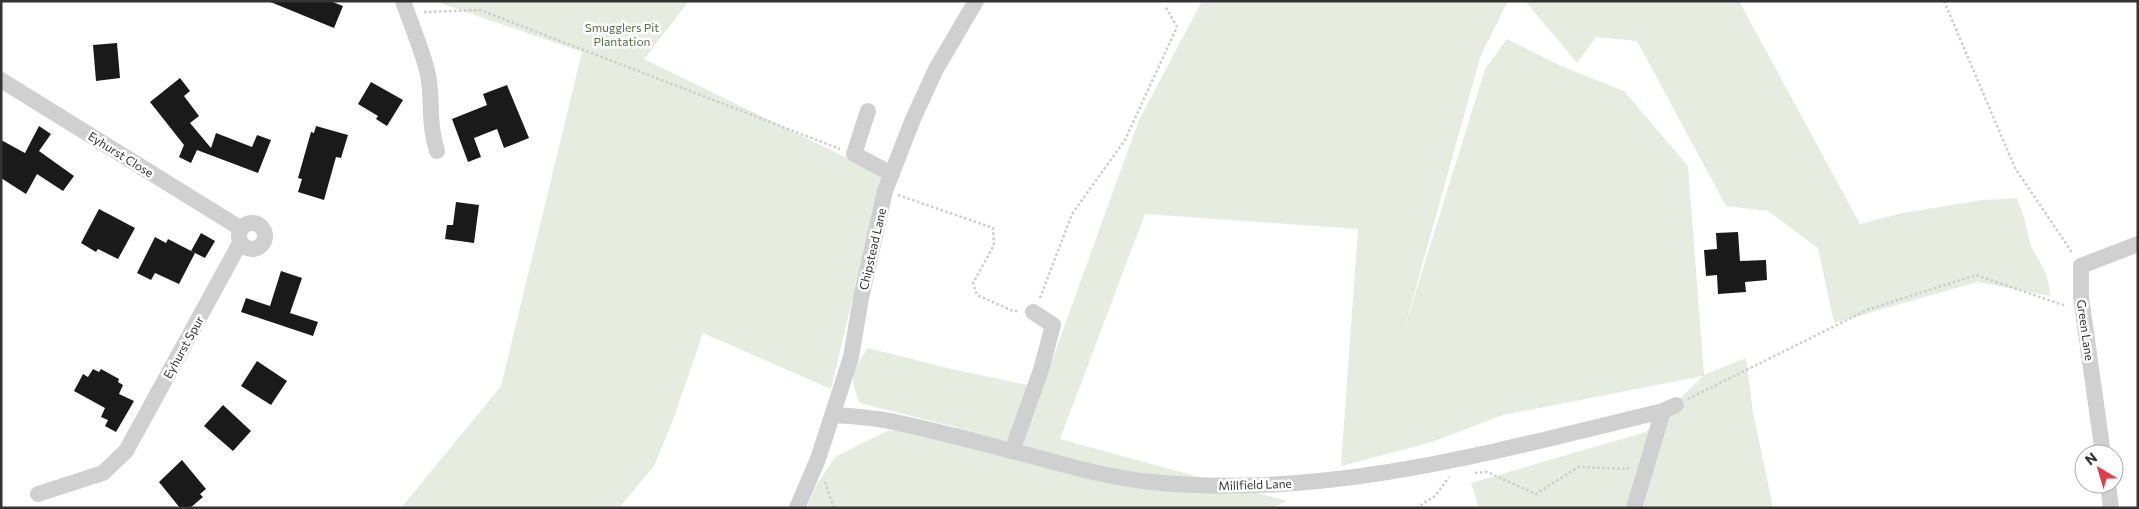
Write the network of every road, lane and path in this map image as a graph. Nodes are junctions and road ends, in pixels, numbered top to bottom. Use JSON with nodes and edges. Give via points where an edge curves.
{"nodes":[{"id":1,"x":976,"y":1,"type":"edge"},
{"id":2,"x":1944,"y":1,"type":"edge"},
{"id":3,"x":408,"y":5,"type":"edge"},
{"id":4,"x":1165,"y":6,"type":"dead end"},
{"id":5,"x":423,"y":27,"type":"dead end"},
{"id":6,"x":1,"y":80,"type":"edge"},
{"id":7,"x":868,"y":111,"type":"dead end"},
{"id":8,"x":437,"y":151,"type":"dead end"},
{"id":9,"x":854,"y":154,"type":"junction"},
{"id":10,"x":892,"y":174,"type":"junction"},
{"id":11,"x":885,"y":191,"type":"junction"},
{"id":12,"x":240,"y":236,"type":"joint"},
{"id":13,"x":2138,"y":244,"type":"edge"},
{"id":14,"x":2081,"y":266,"type":"junction"},
{"id":15,"x":2080,"y":297,"type":"junction"},
{"id":16,"x":1033,"y":312,"type":"junction"},
{"id":17,"x":1669,"y":408,"type":"junction"},
{"id":18,"x":833,"y":415,"type":"junction"},
{"id":19,"x":2102,"y":444,"type":"edge"},
{"id":20,"x":1012,"y":451,"type":"junction"},
{"id":21,"x":1632,"y":463,"type":"dead end"},
{"id":22,"x":1469,"y":473,"type":"dead end"},
{"id":23,"x":1451,"y":474,"type":"dead end"},
{"id":24,"x":38,"y":494,"type":"dead end"},
{"id":25,"x":2109,"y":494,"type":"edge"},
{"id":26,"x":797,"y":508,"type":"edge"},
{"id":27,"x":1416,"y":508,"type":"edge"},
{"id":28,"x":1634,"y":508,"type":"edge"},
{"id":29,"x":2111,"y":508,"type":"edge"}],
"edges":[{"from":1,"to":10,"type":"street","name":"Chipstead Lane","via":[[936,69]]},
{"from":2,"to":14,"type":"path","via":[[2014,168]]},
{"from":3,"to":5,"type":"street"},
{"from":3,"to":8,"type":"street","via":[[427,73]]},
{"from":3,"to":9,"type":"path","via":[[480,10]]},
{"from":4,"to":16,"type":"path","via":[[1177,27],[1125,140],[1072,214]]},
{"from":6,"to":12,"type":"street","name":"Eyhurst Close"},
{"from":7,"to":9,"type":"street"},
{"from":9,"to":10,"type":"street"},
{"from":10,"to":11,"type":"street","name":"Chipstead Lane"},
{"from":11,"to":16,"type":"path","via":[[994,228],[994,245],[973,283],[977,295],[1013,311]]},
{"from":11,"to":18,"type":"street","name":"Chipstead Lane","via":[[851,357]]},
{"from":12,"to":24,"type":"street","name":"Eyhurst Spur","via":[[126,451],[103,473]]},
{"from":13,"to":14,"type":"street"},
{"from":14,"to":15,"type":"street","name":"Green Lane"},
{"from":15,"to":17,"type":"path","via":[[2063,305],[1976,275],[1868,310]]},
{"from":15,"to":19,"type":"street","name":"Green Lane"},
{"from":16,"to":20,"type":"street","via":[[1053,325],[1041,370]]},
{"from":17,"to":20,"type":"street","name":"Millfield Lane","via":[[1397,472],[1304,482],[1221,486],[1151,482]]},
{"from":17,"to":28,"type":"street"},
{"from":18,"to":20,"type":"street","name":"Millfield Lane","via":[[883,420]]},
{"from":18,"to":26,"type":"street","name":"Chipstead Lane"},
{"from":21,"to":22,"type":"path","via":[[1626,469],[1578,467],[1536,494],[1487,472]]},
{"from":23,"to":27,"type":"path","via":[[1435,496]]},
{"from":25,"to":29,"type":"street"}]}
